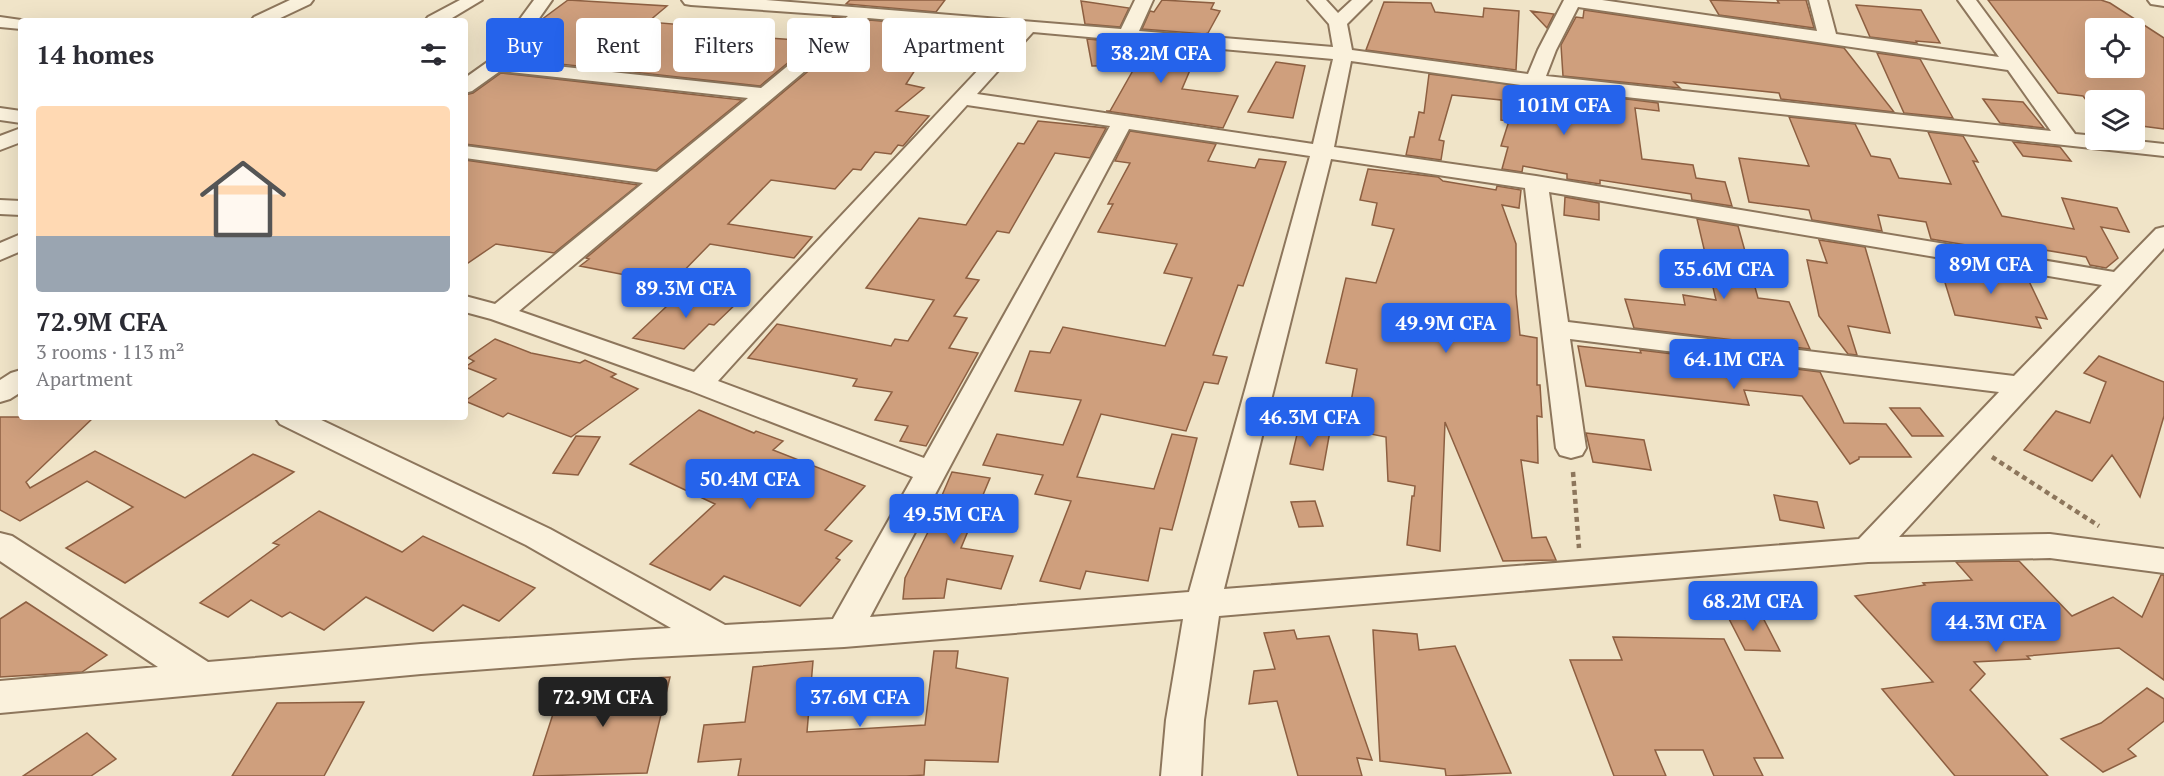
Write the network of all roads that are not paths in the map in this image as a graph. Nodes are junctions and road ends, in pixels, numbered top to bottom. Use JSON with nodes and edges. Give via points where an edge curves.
{"nodes":[{"id":1,"x":304,"y":0,"type":"edge"},
{"id":2,"x":473,"y":0,"type":"edge"},
{"id":3,"x":543,"y":0,"type":"edge"},
{"id":4,"x":691,"y":0,"type":"edge"},
{"id":5,"x":1141,"y":0,"type":"edge"},
{"id":6,"x":1317,"y":0,"type":"edge"},
{"id":7,"x":1362,"y":0,"type":"edge"},
{"id":8,"x":1573,"y":0,"type":"edge"},
{"id":9,"x":1818,"y":0,"type":"edge"},
{"id":10,"x":1967,"y":0,"type":"edge"},
{"id":11,"x":2157,"y":0,"type":"edge"},
{"id":12,"x":2164,"y":1,"type":"edge"},
{"id":13,"x":779,"y":3,"type":"edge"},
{"id":14,"x":864,"y":12,"type":"junction"},
{"id":15,"x":266,"y":18,"type":"edge"},
{"id":16,"x":440,"y":18,"type":"edge"},
{"id":17,"x":530,"y":18,"type":"edge"},
{"id":18,"x":1338,"y":23,"type":"junction"},
{"id":19,"x":1029,"y":26,"type":"junction"},
{"id":20,"x":1128,"y":34,"type":"junction"},
{"id":21,"x":1828,"y":38,"type":"junction"},
{"id":22,"x":1343,"y":54,"type":"junction"},
{"id":23,"x":2013,"y":65,"type":"junction"},
{"id":24,"x":486,"y":72,"type":"edge"},
{"id":25,"x":561,"y":72,"type":"edge"},
{"id":26,"x":1535,"y":81,"type":"junction"},
{"id":27,"x":468,"y":85,"type":"edge"},
{"id":28,"x":765,"y":94,"type":"junction"},
{"id":29,"x":962,"y":98,"type":"junction"},
{"id":30,"x":0,"y":114,"type":"edge"},
{"id":31,"x":18,"y":117,"type":"edge"},
{"id":32,"x":1122,"y":123,"type":"junction"},
{"id":33,"x":18,"y":135,"type":"edge"},
{"id":34,"x":2069,"y":141,"type":"junction"},
{"id":35,"x":0,"y":144,"type":"edge"},
{"id":36,"x":2164,"y":150,"type":"edge"},
{"id":37,"x":1322,"y":151,"type":"junction"},
{"id":38,"x":468,"y":152,"type":"edge"},
{"id":39,"x":662,"y":179,"type":"junction"},
{"id":40,"x":1536,"y":183,"type":"junction"},
{"id":41,"x":0,"y":207,"type":"edge"},
{"id":42,"x":18,"y":208,"type":"edge"},
{"id":43,"x":2164,"y":234,"type":"edge"},
{"id":44,"x":18,"y":243,"type":"edge"},
{"id":45,"x":0,"y":253,"type":"edge"},
{"id":46,"x":2122,"y":281,"type":"junction"},
{"id":47,"x":468,"y":305,"type":"edge"},
{"id":48,"x":500,"y":313,"type":"junction"},
{"id":49,"x":1555,"y":329,"type":"junction"},
{"id":50,"x":18,"y":381,"type":"edge"},
{"id":51,"x":699,"y":384,"type":"junction"},
{"id":52,"x":2021,"y":386,"type":"junction"},
{"id":53,"x":0,"y":393,"type":"edge"},
{"id":54,"x":296,"y":420,"type":"edge"},
{"id":55,"x":1571,"y":448,"type":"road end"},
{"id":56,"x":931,"y":472,"type":"junction"},
{"id":57,"x":0,"y":545,"type":"edge"},
{"id":58,"x":1868,"y":550,"type":"junction"},
{"id":59,"x":2164,"y":561,"type":"edge"},
{"id":60,"x":1203,"y":603,"type":"junction"},
{"id":61,"x":844,"y":633,"type":"junction"},
{"id":62,"x":719,"y":638,"type":"junction"},
{"id":63,"x":202,"y":677,"type":"junction"},
{"id":64,"x":0,"y":697,"type":"edge"},
{"id":65,"x":1181,"y":776,"type":"edge"}],
"edges":[{"from":1,"to":15,"type":"street"},
{"from":2,"to":16,"type":"street"},
{"from":3,"to":17,"type":"street"},
{"from":4,"to":13,"type":"street"},
{"from":5,"to":20,"type":"street"},
{"from":6,"to":18,"type":"street"},
{"from":7,"to":18,"type":"street"},
{"from":8,"to":21,"type":"street"},
{"from":8,"to":26,"type":"street"},
{"from":9,"to":21,"type":"street"},
{"from":10,"to":23,"type":"street"},
{"from":11,"to":12,"type":"street"},
{"from":13,"to":14,"type":"street"},
{"from":14,"to":19,"type":"street"},
{"from":14,"to":28,"type":"street"},
{"from":18,"to":22,"type":"street"},
{"from":19,"to":20,"type":"street"},
{"from":19,"to":29,"type":"street"},
{"from":20,"to":22,"type":"street"},
{"from":21,"to":23,"type":"street"},
{"from":22,"to":26,"type":"street"},
{"from":22,"to":37,"type":"street"},
{"from":23,"to":34,"type":"street"},
{"from":24,"to":27,"type":"street"},
{"from":25,"to":28,"type":"street"},
{"from":26,"to":34,"type":"street"},
{"from":28,"to":39,"type":"street"},
{"from":29,"to":32,"type":"street"},
{"from":29,"to":51,"type":"street"},
{"from":30,"to":31,"type":"street"},
{"from":32,"to":37,"type":"street"},
{"from":32,"to":56,"type":"street"},
{"from":33,"to":35,"type":"street"},
{"from":34,"to":36,"type":"street"},
{"from":37,"to":40,"type":"street"},
{"from":37,"to":60,"type":"street"},
{"from":38,"to":39,"type":"street"},
{"from":39,"to":48,"type":"street"},
{"from":40,"to":46,"type":"street"},
{"from":40,"to":49,"type":"street"},
{"from":41,"to":42,"type":"street"},
{"from":43,"to":46,"type":"street"},
{"from":44,"to":45,"type":"street"},
{"from":46,"to":52,"type":"street"},
{"from":47,"to":48,"type":"street"},
{"from":48,"to":51,"type":"street"},
{"from":49,"to":52,"type":"street"},
{"from":49,"to":55,"type":"street"},
{"from":50,"to":53,"type":"street"},
{"from":51,"to":56,"type":"street"},
{"from":52,"to":58,"type":"street"},
{"from":54,"to":62,"type":"street","via":[[538,537]]},
{"from":56,"to":61,"type":"street"},
{"from":57,"to":63,"type":"street"},
{"from":58,"to":59,"type":"street","via":[[2050,546]]},
{"from":58,"to":60,"type":"street"},
{"from":60,"to":61,"type":"street"},
{"from":60,"to":65,"type":"street","via":[[1185,720]]},
{"from":61,"to":62,"type":"street"},
{"from":62,"to":63,"type":"street"},
{"from":63,"to":64,"type":"street"}]}
